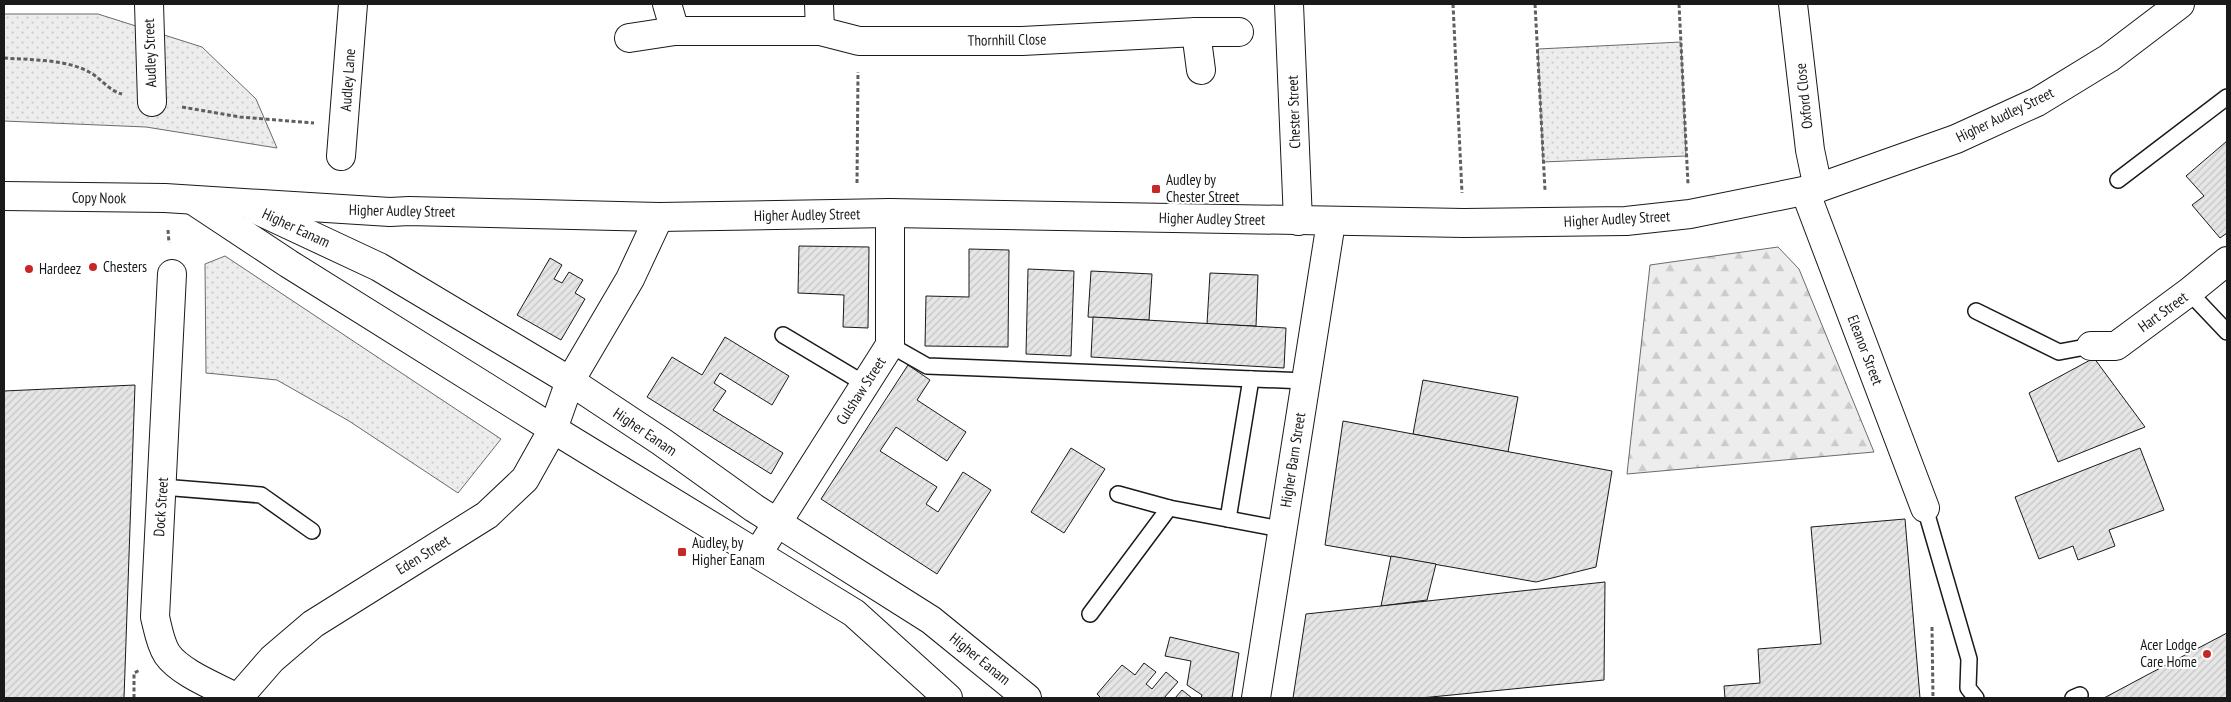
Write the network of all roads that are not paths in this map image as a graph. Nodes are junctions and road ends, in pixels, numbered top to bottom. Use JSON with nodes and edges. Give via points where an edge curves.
{"nodes":[{"id":1,"x":149,"y":4,"type":"edge"},
{"id":2,"x":353,"y":4,"type":"edge"},
{"id":3,"x":667,"y":4,"type":"edge"},
{"id":4,"x":819,"y":4,"type":"edge"},
{"id":5,"x":1289,"y":4,"type":"edge"},
{"id":6,"x":1793,"y":4,"type":"edge"},
{"id":7,"x":2180,"y":4,"type":"edge"},
{"id":8,"x":675,"y":31,"type":"junction"},
{"id":9,"x":820,"y":31,"type":"junction"},
{"id":10,"x":1196,"y":32,"type":"junction"},
{"id":11,"x":1239,"y":32,"type":"dead end"},
{"id":12,"x":629,"y":38,"type":"dead end"},
{"id":13,"x":1201,"y":70,"type":"dead end"},
{"id":14,"x":2227,"y":98,"type":"edge"},
{"id":15,"x":152,"y":102,"type":"dead end"},
{"id":16,"x":341,"y":156,"type":"dead end"},
{"id":17,"x":2118,"y":180,"type":"dead end"},
{"id":18,"x":1811,"y":189,"type":"junction"},
{"id":19,"x":4,"y":196,"type":"edge"},
{"id":20,"x":194,"y":201,"type":"junction"},
{"id":21,"x":240,"y":202,"type":"junction"},
{"id":22,"x":890,"y":213,"type":"junction"},
{"id":23,"x":659,"y":217,"type":"junction"},
{"id":24,"x":1298,"y":221,"type":"junction"},
{"id":25,"x":1331,"y":222,"type":"junction"},
{"id":26,"x":2227,"y":261,"type":"edge"},
{"id":27,"x":172,"y":274,"type":"road end"},
{"id":28,"x":2189,"y":292,"type":"junction"},
{"id":29,"x":1976,"y":311,"type":"dead end"},
{"id":30,"x":2227,"y":332,"type":"edge"},
{"id":31,"x":783,"y":335,"type":"dead end"},
{"id":32,"x":890,"y":345,"type":"junction"},
{"id":33,"x":2091,"y":346,"type":"joint"},
{"id":34,"x":1251,"y":378,"type":"junction"},
{"id":35,"x":1305,"y":381,"type":"junction"},
{"id":36,"x":570,"y":382,"type":"junction"},
{"id":37,"x":865,"y":384,"type":"junction"},
{"id":38,"x":553,"y":429,"type":"junction"},
{"id":39,"x":162,"y":488,"type":"junction"},
{"id":40,"x":1118,"y":494,"type":"dead end"},
{"id":41,"x":1170,"y":508,"type":"junction"},
{"id":42,"x":1925,"y":508,"type":"joint"},
{"id":43,"x":1228,"y":519,"type":"junction"},
{"id":44,"x":777,"y":523,"type":"junction"},
{"id":45,"x":1282,"y":529,"type":"junction"},
{"id":46,"x":312,"y":531,"type":"dead end"},
{"id":47,"x":758,"y":553,"type":"junction"},
{"id":48,"x":1090,"y":614,"type":"dead end"},
{"id":49,"x":238,"y":698,"type":"edge"},
{"id":50,"x":948,"y":698,"type":"edge"},
{"id":51,"x":1027,"y":698,"type":"edge"},
{"id":52,"x":1256,"y":698,"type":"edge"},
{"id":53,"x":1976,"y":698,"type":"edge"}],
"edges":[{"from":1,"to":15,"type":"main road","name":"Audley Street"},
{"from":2,"to":16,"type":"main road","name":"Audley Lane"},
{"from":3,"to":8,"type":"main road"},
{"from":4,"to":9,"type":"main road"},
{"from":5,"to":24,"type":"main road","name":"Chester Street"},
{"from":6,"to":18,"type":"main road","name":"Oxford Close","via":[[1810,150]]},
{"from":7,"to":18,"type":"main road","name":"Higher Audley Street","via":[[2109,58],[2036,102],[1956,139]]},
{"from":8,"to":9,"type":"main road","name":"Thornhill Close"},
{"from":8,"to":12,"type":"main road","name":"Thornhill Close"},
{"from":9,"to":10,"type":"main road","name":"Thornhill Close","via":[[859,41],[1022,41]]},
{"from":10,"to":11,"type":"main road","name":"Thornhill Close"},
{"from":10,"to":13,"type":"main road"},
{"from":14,"to":17,"type":"lane"},
{"from":18,"to":25,"type":"main road","name":"Higher Audley Street","via":[[1690,214],[1626,221]]},
{"from":18,"to":42,"type":"main road","name":"Eleanor Street"},
{"from":19,"to":20,"type":"main road","name":"Copy Nook"},
{"from":20,"to":21,"type":"main road","name":"Higher Audley Street"},
{"from":20,"to":38,"type":"main road","name":"Higher Eanam"},
{"from":21,"to":23,"type":"main road","name":"Higher Audley Street","via":[[390,212]]},
{"from":21,"to":36,"type":"main road","name":"Higher Eanam","via":[[379,267]]},
{"from":22,"to":23,"type":"main road","name":"Higher Audley Street"},
{"from":22,"to":24,"type":"main road","name":"Higher Audley Street"},
{"from":22,"to":32,"type":"main road","name":"Culshaw Street"},
{"from":23,"to":36,"type":"main road","name":"Eden Street","via":[[630,279]]},
{"from":24,"to":25,"type":"main road","name":"Higher Audley Street"},
{"from":25,"to":35,"type":"main road","name":"Higher Barn Street"},
{"from":26,"to":28,"type":"main road","name":"Hart Street"},
{"from":27,"to":39,"type":"main road","name":"Dock Street"},
{"from":28,"to":30,"type":"lane"},
{"from":28,"to":33,"type":"main road","name":"Hart Street","via":[[2116,346]]},
{"from":29,"to":33,"type":"lane","via":[[2059,352]]},
{"from":31,"to":37,"type":"lane"},
{"from":32,"to":34,"type":"lane","via":[[927,366]]},
{"from":32,"to":37,"type":"main road","name":"Culshaw Street"},
{"from":34,"to":35,"type":"lane"},
{"from":34,"to":43,"type":"lane"},
{"from":35,"to":45,"type":"main road","name":"Higher Barn Street"},
{"from":36,"to":38,"type":"main road","name":"Eden Street"},
{"from":36,"to":44,"type":"main road","name":"Higher Eanam"},
{"from":37,"to":44,"type":"main road","name":"Culshaw Street"},
{"from":38,"to":47,"type":"main road","name":"Higher Eanam"},
{"from":38,"to":49,"type":"main road","name":"Eden Street","via":[[525,479],[487,515],[313,624],[272,659]]},
{"from":39,"to":46,"type":"lane","via":[[261,495]]},
{"from":39,"to":49,"type":"main road","name":"Dock Street","via":[[154,596],[160,637],[168,655],[182,669]]},
{"from":40,"to":41,"type":"lane"},
{"from":41,"to":43,"type":"lane"},
{"from":41,"to":48,"type":"lane"},
{"from":42,"to":53,"type":"lane","via":[[1970,659],[1968,688]]},
{"from":43,"to":45,"type":"lane"},
{"from":44,"to":47,"type":"main road","name":"Culshaw Street"},
{"from":44,"to":51,"type":"main road","name":"Higher Eanam","via":[[931,620]]},
{"from":45,"to":52,"type":"main road","name":"Higher Barn Street"},
{"from":47,"to":50,"type":"main road","name":"Higher Eanam","via":[[854,613]]}]}
